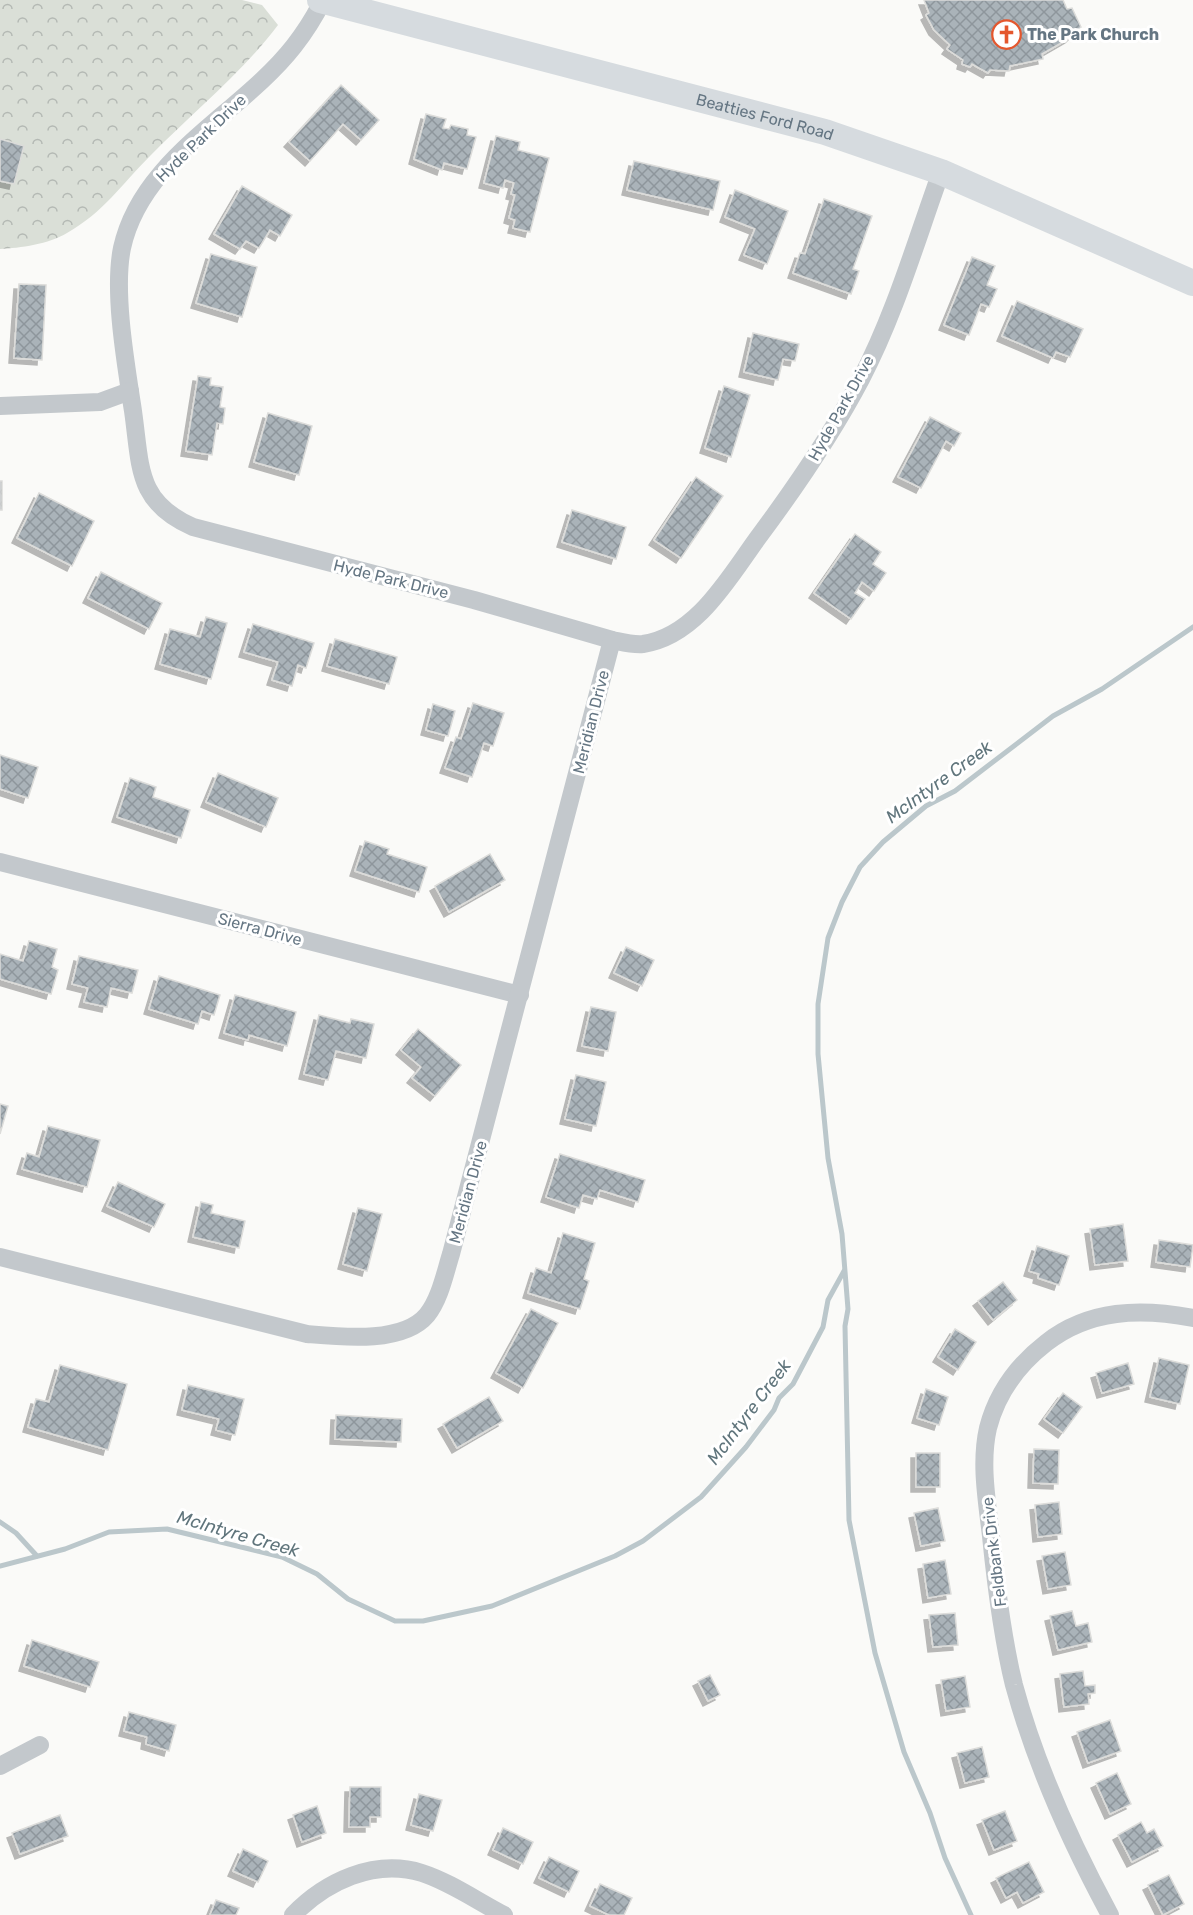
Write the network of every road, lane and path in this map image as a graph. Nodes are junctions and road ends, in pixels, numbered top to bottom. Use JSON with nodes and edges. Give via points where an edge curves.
{"nodes":[{"id":1,"x":322,"y":0,"type":"edge"},
{"id":2,"x":941,"y":172,"type":"junction"},
{"id":3,"x":1193,"y":283,"type":"edge"},
{"id":4,"x":130,"y":391,"type":"junction"},
{"id":5,"x":0,"y":406,"type":"edge"},
{"id":6,"x":612,"y":639,"type":"junction"},
{"id":7,"x":0,"y":862,"type":"edge"},
{"id":8,"x":520,"y":995,"type":"junction"},
{"id":9,"x":0,"y":1257,"type":"edge"},
{"id":10,"x":1193,"y":1318,"type":"edge"},
{"id":11,"x":40,"y":1745,"type":"dead end"},
{"id":12,"x":0,"y":1766,"type":"edge"},
{"id":13,"x":293,"y":1915,"type":"edge"},
{"id":14,"x":504,"y":1915,"type":"edge"},
{"id":15,"x":1110,"y":1915,"type":"edge"}],
"edges":[{"from":1,"to":2,"type":"main road","name":"Beatties Ford Road","via":[[789,122]]},
{"from":1,"to":4,"type":"street","name":"Hyde Park Drive","via":[[294,47],[175,159],[138,206],[126,232],[120,273]]},
{"from":2,"to":3,"type":"main road","name":"Beatties Ford Road"},
{"from":2,"to":6,"type":"street","name":"Hyde Park Drive","via":[[862,377],[802,478],[722,586],[689,622],[658,641],[634,644]]},
{"from":4,"to":5,"type":"street","via":[[100,402]]},
{"from":4,"to":6,"type":"street","name":"Hyde Park Drive","via":[[146,487],[154,501],[174,519],[226,537]]},
{"from":6,"to":8,"type":"street","name":"Meridian Drive"},
{"from":7,"to":8,"type":"street","name":"Sierra Drive"},
{"from":8,"to":9,"type":"street","name":"Meridian Drive","via":[[438,1295],[428,1315],[414,1325],[375,1336],[307,1334]]},
{"from":10,"to":15,"type":"street","name":"Feldbank Drive","via":[[1124,1311],[1071,1327],[1033,1353],[1014,1375],[992,1414],[987,1439],[986,1483],[995,1577],[1014,1684],[1056,1808]]},
{"from":11,"to":12,"type":"street"},
{"from":13,"to":14,"type":"street","via":[[331,1884],[377,1870],[399,1869],[440,1881]]}]}
